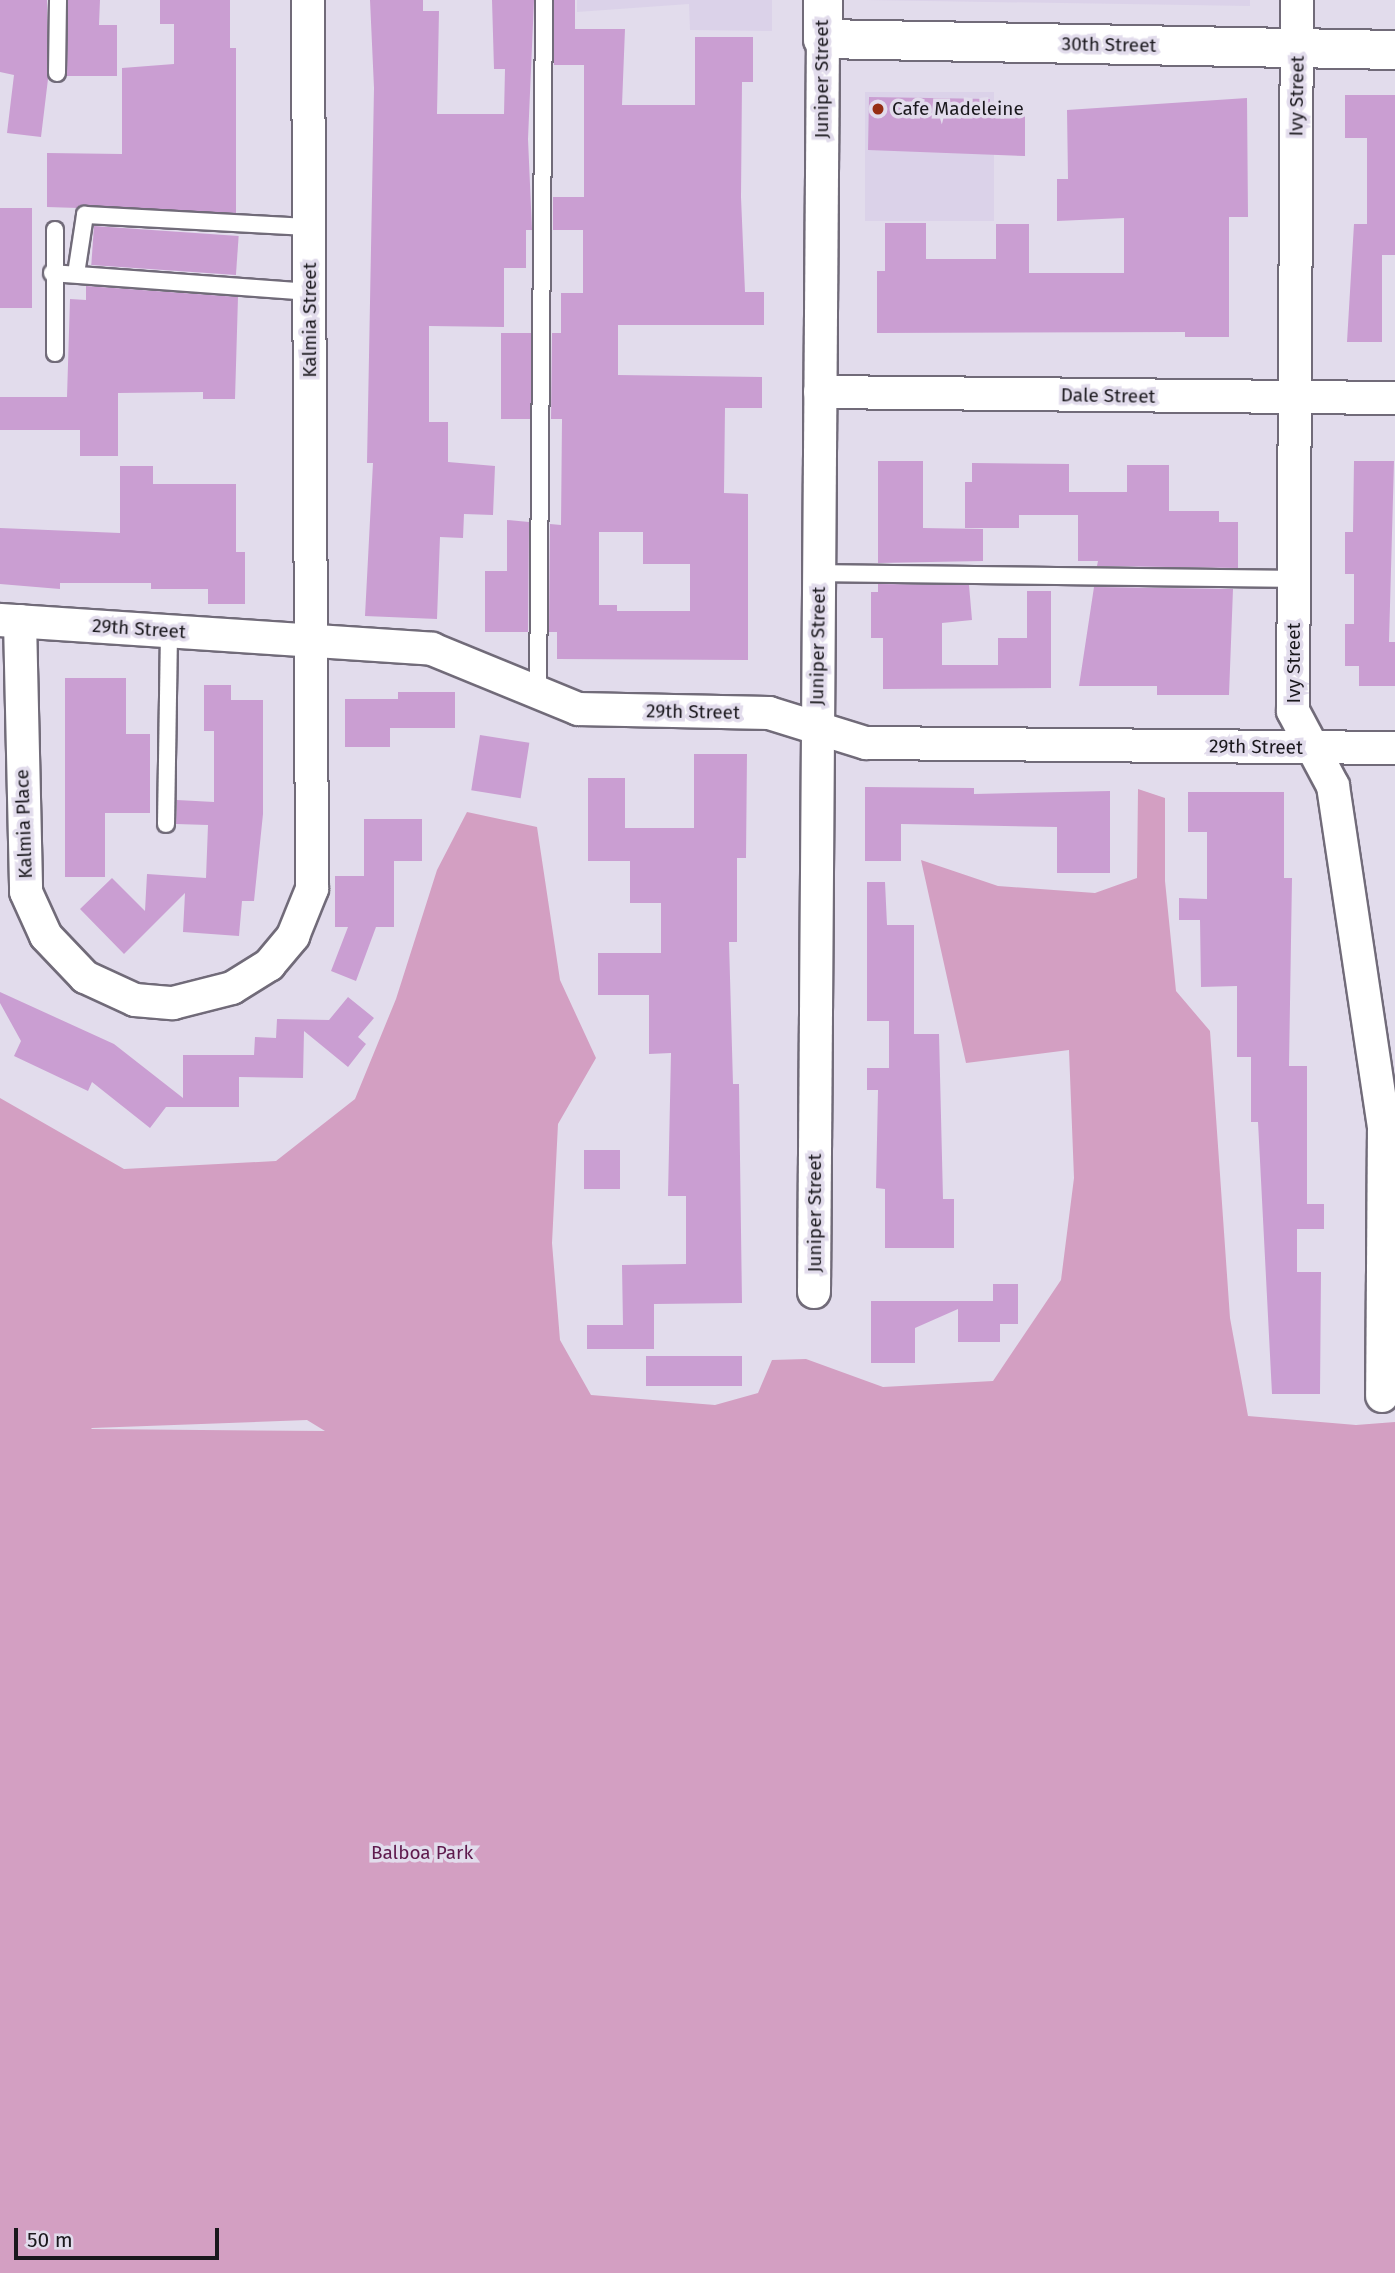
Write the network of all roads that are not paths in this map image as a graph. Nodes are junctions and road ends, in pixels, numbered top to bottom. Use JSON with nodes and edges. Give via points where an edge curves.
{"nodes":[{"id":1,"x":58,"y":0,"type":"edge"},
{"id":2,"x":308,"y":0,"type":"edge"},
{"id":3,"x":544,"y":0,"type":"edge"},
{"id":4,"x":822,"y":0,"type":"edge"},
{"id":5,"x":1297,"y":0,"type":"edge"},
{"id":6,"x":822,"y":39,"type":"junction"},
{"id":7,"x":1298,"y":49,"type":"junction"},
{"id":8,"x":1395,"y":50,"type":"edge"},
{"id":9,"x":57,"y":73,"type":"dead end"},
{"id":10,"x":309,"y":227,"type":"junction"},
{"id":11,"x":55,"y":230,"type":"dead end"},
{"id":12,"x":52,"y":273,"type":"junction"},
{"id":13,"x":76,"y":274,"type":"junction"},
{"id":14,"x":309,"y":292,"type":"junction"},
{"id":15,"x":55,"y":353,"type":"dead end"},
{"id":16,"x":820,"y":392,"type":"junction"},
{"id":17,"x":1295,"y":398,"type":"junction"},
{"id":18,"x":1395,"y":398,"type":"edge"},
{"id":19,"x":819,"y":573,"type":"junction"},
{"id":20,"x":1294,"y":579,"type":"junction"},
{"id":21,"x":10,"y":621,"type":"edge"},
{"id":22,"x":169,"y":631,"type":"junction"},
{"id":23,"x":312,"y":641,"type":"junction"},
{"id":24,"x":538,"y":694,"type":"junction"},
{"id":25,"x":817,"y":728,"type":"junction"},
{"id":26,"x":1310,"y":748,"type":"junction"},
{"id":27,"x":1395,"y":748,"type":"edge"},
{"id":28,"x":166,"y":824,"type":"dead end"},
{"id":29,"x":814,"y":1292,"type":"dead end"},
{"id":30,"x":1382,"y":1396,"type":"dead end"}],
"edges":[{"from":1,"to":9,"type":"lane"},
{"from":2,"to":10,"type":"street","name":"Kalmia Street"},
{"from":3,"to":24,"type":"lane"},
{"from":4,"to":6,"type":"street","name":"Juniper Street"},
{"from":5,"to":7,"type":"street","name":"Ivy Street"},
{"from":6,"to":7,"type":"street","name":"30th Street"},
{"from":6,"to":16,"type":"street","name":"Juniper Street"},
{"from":7,"to":8,"type":"street","name":"30th Street"},
{"from":7,"to":17,"type":"street","name":"Ivy Street"},
{"from":10,"to":13,"type":"lane","via":[[85,215]]},
{"from":10,"to":14,"type":"street","name":"Kalmia Street"},
{"from":11,"to":12,"type":"lane"},
{"from":12,"to":13,"type":"lane"},
{"from":12,"to":15,"type":"lane"},
{"from":13,"to":14,"type":"lane"},
{"from":14,"to":23,"type":"street","name":"Kalmia Street"},
{"from":16,"to":17,"type":"street","name":"Dale Street"},
{"from":16,"to":19,"type":"street","name":"Juniper Street"},
{"from":17,"to":18,"type":"street","name":"Dale Street"},
{"from":17,"to":20,"type":"street","name":"Ivy Street"},
{"from":19,"to":20,"type":"lane"},
{"from":19,"to":25,"type":"street","name":"Juniper Street"},
{"from":20,"to":26,"type":"street","name":"Ivy Street","via":[[1293,712]]},
{"from":21,"to":22,"type":"street","name":"29th Street"},
{"from":21,"to":23,"type":"street","name":"Kalmia Place","via":[[26,892],[46,936],[85,976],[135,1000],[173,1003],[233,988],[269,965],[293,936],[312,889]]},
{"from":22,"to":23,"type":"street","name":"29th Street"},
{"from":22,"to":28,"type":"lane"},
{"from":23,"to":24,"type":"street","name":"29th Street","via":[[432,649]]},
{"from":24,"to":25,"type":"street","name":"29th Street","via":[[578,709],[769,713]]},
{"from":25,"to":26,"type":"street","name":"29th Street","via":[[866,743]]},
{"from":25,"to":29,"type":"street","name":"Juniper Street"},
{"from":26,"to":27,"type":"street","name":"29th Street"},
{"from":26,"to":30,"type":"street","name":"Ivy Street","via":[[1333,786],[1384,1126]]}]}
